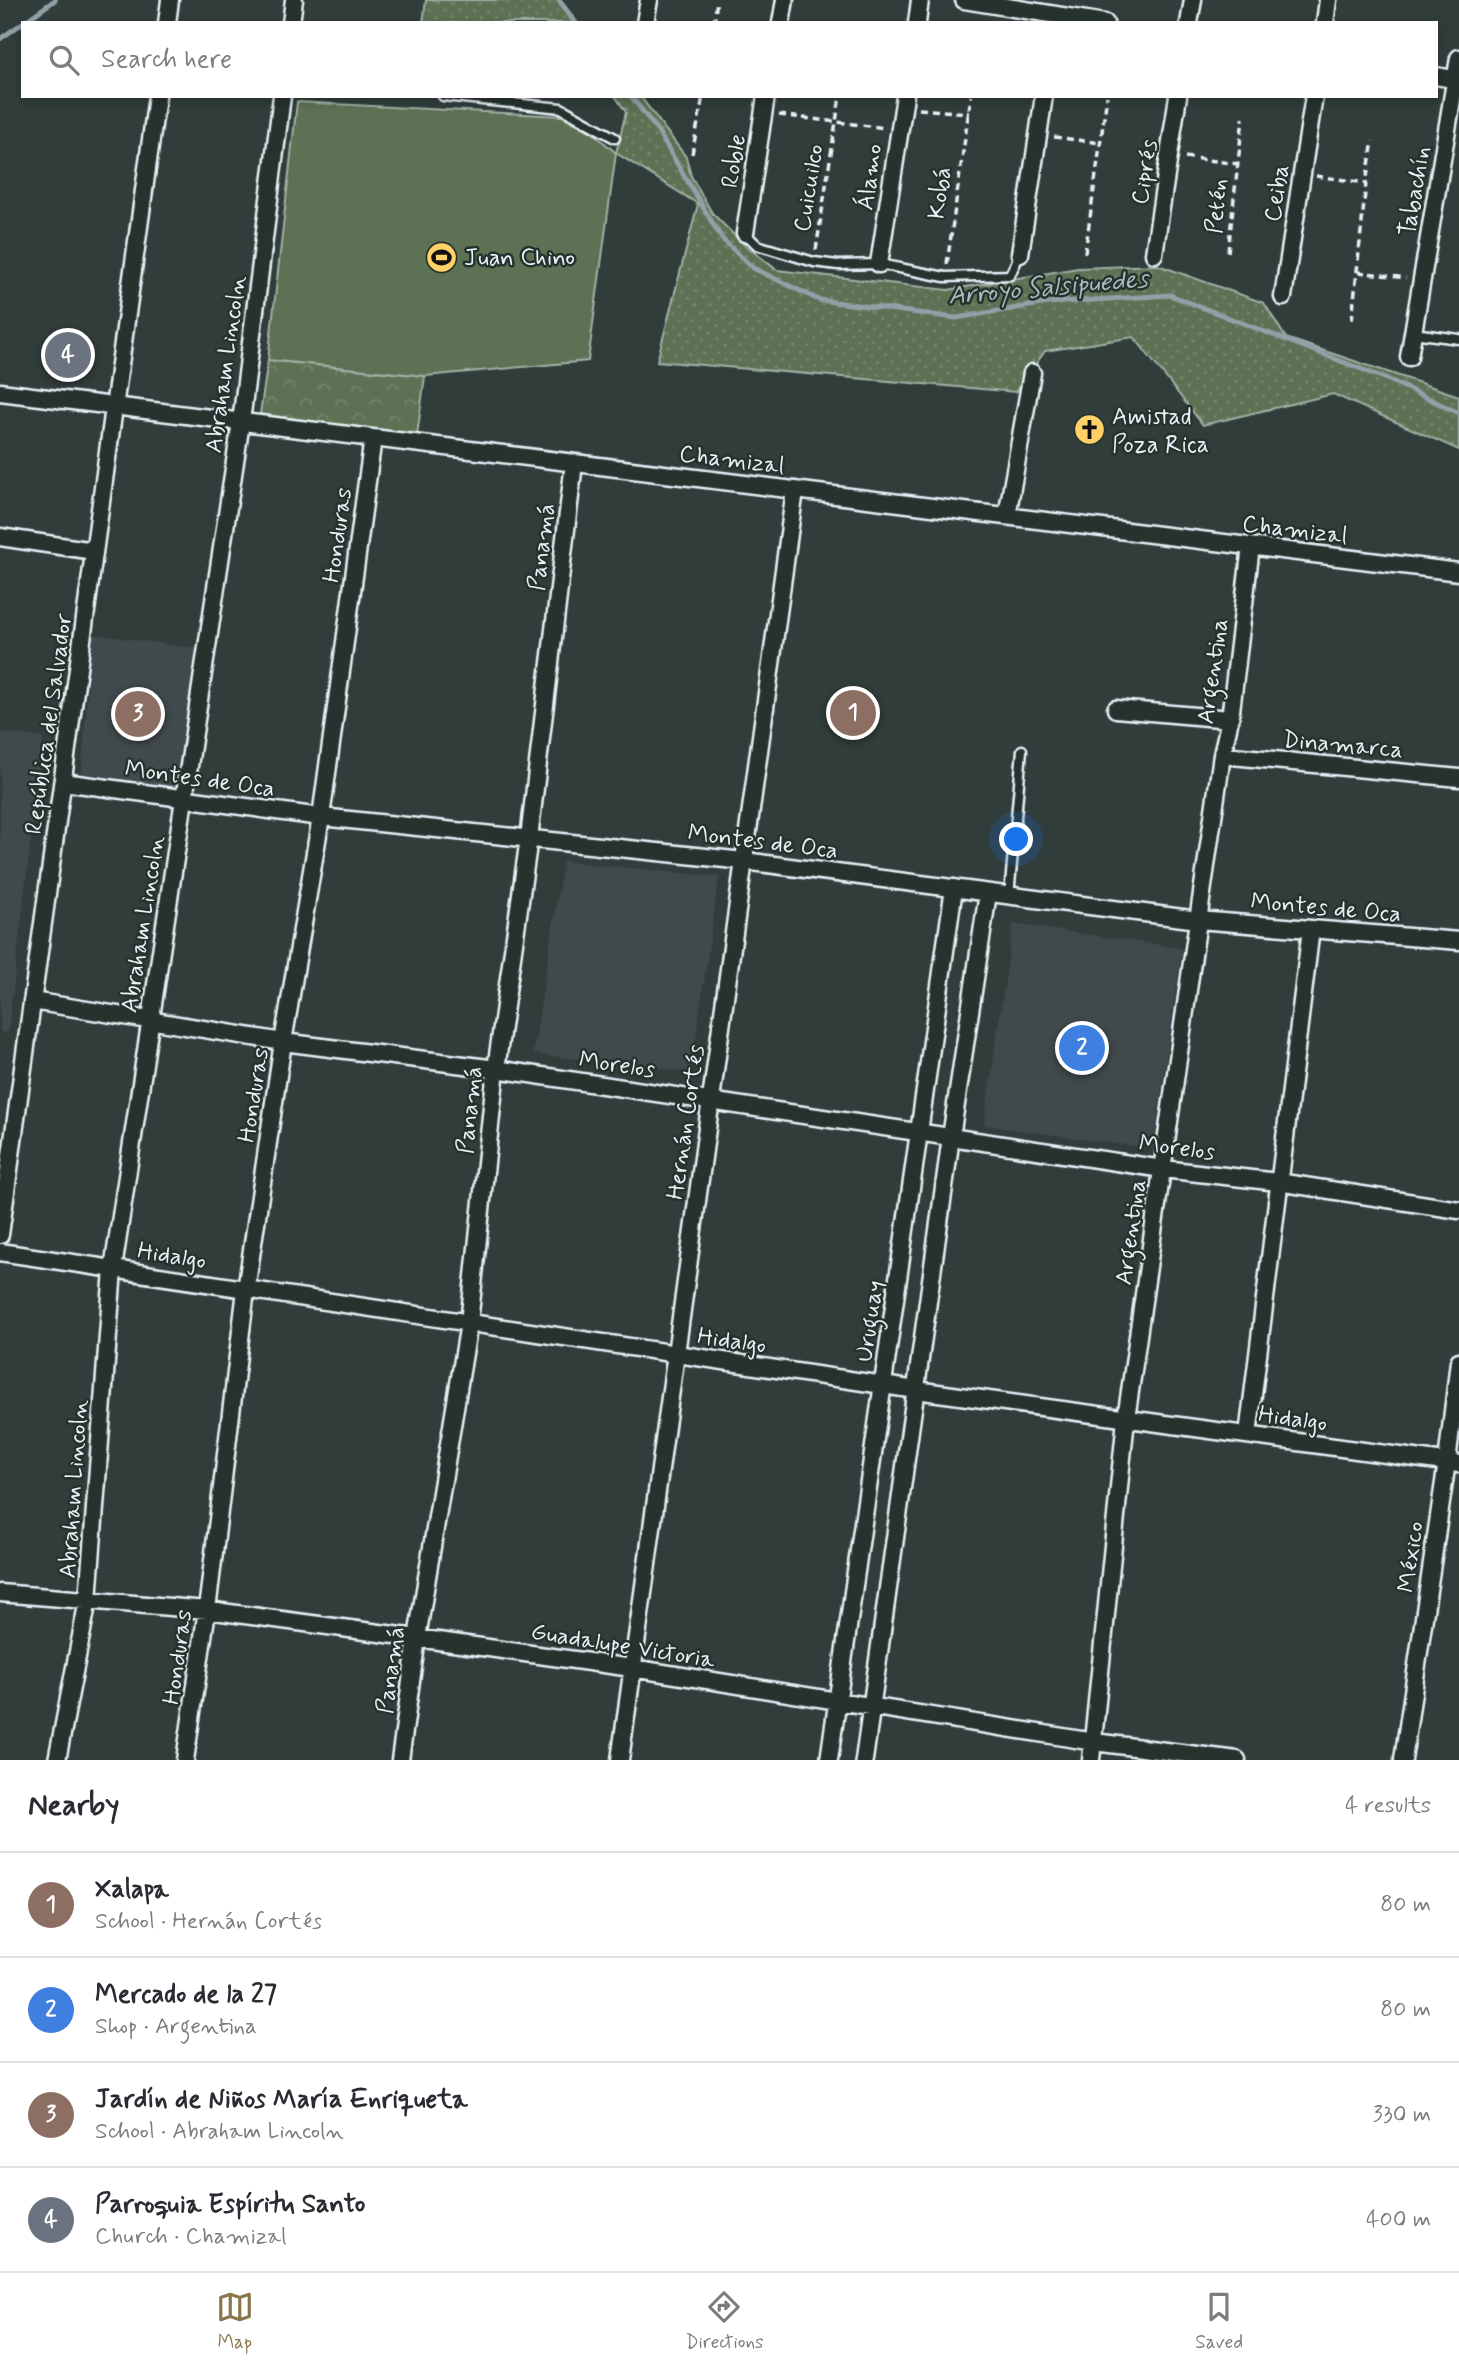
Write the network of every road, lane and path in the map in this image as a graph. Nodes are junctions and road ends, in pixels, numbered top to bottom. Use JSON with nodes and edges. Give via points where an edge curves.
{"nodes":[{"id":1,"x":170,"y":0,"type":"edge"},
{"id":2,"x":294,"y":0,"type":"edge"},
{"id":3,"x":649,"y":0,"type":"edge"},
{"id":4,"x":718,"y":0,"type":"edge"},
{"id":5,"x":785,"y":0,"type":"edge"},
{"id":6,"x":920,"y":0,"type":"edge"},
{"id":7,"x":964,"y":0,"type":"edge"},
{"id":8,"x":1192,"y":0,"type":"edge"},
{"id":9,"x":1328,"y":0,"type":"edge"},
{"id":10,"x":1057,"y":13,"type":"edge"},
{"id":11,"x":167,"y":21,"type":"edge"},
{"id":12,"x":291,"y":21,"type":"edge"},
{"id":13,"x":645,"y":21,"type":"edge"},
{"id":14,"x":714,"y":21,"type":"edge"},
{"id":15,"x":781,"y":21,"type":"edge"},
{"id":16,"x":916,"y":21,"type":"edge"},
{"id":17,"x":1095,"y":21,"type":"edge"},
{"id":18,"x":1189,"y":21,"type":"edge"},
{"id":19,"x":1325,"y":21,"type":"edge"},
{"id":20,"x":1459,"y":58,"type":"edge"},
{"id":21,"x":1438,"y":76,"type":"edge"},
{"id":22,"x":1457,"y":79,"type":"edge"},
{"id":23,"x":157,"y":98,"type":"edge"},
{"id":24,"x":282,"y":98,"type":"edge"},
{"id":25,"x":463,"y":98,"type":"edge"},
{"id":26,"x":703,"y":98,"type":"edge"},
{"id":27,"x":766,"y":98,"type":"edge"},
{"id":28,"x":840,"y":98,"type":"edge"},
{"id":29,"x":971,"y":98,"type":"edge"},
{"id":30,"x":1044,"y":98,"type":"edge"},
{"id":31,"x":1107,"y":98,"type":"edge"},
{"id":32,"x":1178,"y":98,"type":"edge"},
{"id":33,"x":1314,"y":98,"type":"edge"},
{"id":34,"x":904,"y":102,"type":"edge"},
{"id":35,"x":969,"y":113,"type":"junction"},
{"id":36,"x":764,"y":114,"type":"junction"},
{"id":37,"x":1243,"y":118,"type":"dead end"},
{"id":38,"x":837,"y":121,"type":"junction"},
{"id":39,"x":898,"y":130,"type":"junction"},
{"id":40,"x":1038,"y":135,"type":"junction"},
{"id":41,"x":615,"y":138,"type":"dead end"},
{"id":42,"x":1373,"y":141,"type":"dead end"},
{"id":43,"x":1101,"y":143,"type":"junction"},
{"id":44,"x":692,"y":154,"type":"dead end"},
{"id":45,"x":1169,"y":155,"type":"junction"},
{"id":46,"x":1238,"y":164,"type":"junction"},
{"id":47,"x":1302,"y":174,"type":"junction"},
{"id":48,"x":1366,"y":183,"type":"junction"},
{"id":49,"x":745,"y":233,"type":"joint"},
{"id":50,"x":1228,"y":252,"type":"dead end"},
{"id":51,"x":1085,"y":253,"type":"dead end"},
{"id":52,"x":1020,"y":254,"type":"joint"},
{"id":53,"x":1154,"y":254,"type":"dead end"},
{"id":54,"x":814,"y":262,"type":"junction"},
{"id":55,"x":879,"y":264,"type":"junction"},
{"id":56,"x":1357,"y":272,"type":"junction"},
{"id":57,"x":945,"y":277,"type":"junction"},
{"id":58,"x":1422,"y":280,"type":"junction"},
{"id":59,"x":1283,"y":298,"type":"dead end"},
{"id":60,"x":1352,"y":320,"type":"dead end"},
{"id":61,"x":1413,"y":333,"type":"junction"},
{"id":62,"x":1459,"y":339,"type":"edge"},
{"id":63,"x":1409,"y":356,"type":"dead end"},
{"id":64,"x":1032,"y":373,"type":"dead end"},
{"id":65,"x":0,"y":392,"type":"edge"},
{"id":66,"x":114,"y":406,"type":"junction"},
{"id":67,"x":241,"y":422,"type":"junction"},
{"id":68,"x":373,"y":438,"type":"junction"},
{"id":69,"x":574,"y":463,"type":"junction"},
{"id":70,"x":795,"y":490,"type":"junction"},
{"id":71,"x":1007,"y":516,"type":"junction"},
{"id":72,"x":0,"y":537,"type":"edge"},
{"id":73,"x":1251,"y":546,"type":"junction"},
{"id":74,"x":94,"y":551,"type":"junction"},
{"id":75,"x":1459,"y":572,"type":"edge"},
{"id":76,"x":1116,"y":709,"type":"dead end"},
{"id":77,"x":1230,"y":719,"type":"junction"},
{"id":78,"x":1022,"y":750,"type":"dead end"},
{"id":79,"x":1222,"y":755,"type":"junction"},
{"id":80,"x":1459,"y":778,"type":"edge"},
{"id":81,"x":63,"y":782,"type":"junction"},
{"id":82,"x":184,"y":799,"type":"junction"},
{"id":83,"x":321,"y":817,"type":"junction"},
{"id":84,"x":529,"y":838,"type":"junction"},
{"id":85,"x":744,"y":861,"type":"junction"},
{"id":86,"x":954,"y":888,"type":"junction"},
{"id":87,"x":988,"y":893,"type":"junction"},
{"id":88,"x":1009,"y":897,"type":"junction"},
{"id":89,"x":1198,"y":920,"type":"junction"},
{"id":90,"x":1311,"y":929,"type":"junction"},
{"id":91,"x":1459,"y":942,"type":"edge"},
{"id":92,"x":32,"y":1001,"type":"junction"},
{"id":93,"x":150,"y":1022,"type":"junction"},
{"id":94,"x":284,"y":1042,"type":"junction"},
{"id":95,"x":496,"y":1069,"type":"junction"},
{"id":96,"x":711,"y":1100,"type":"junction"},
{"id":97,"x":919,"y":1132,"type":"junction"},
{"id":98,"x":951,"y":1137,"type":"junction"},
{"id":99,"x":1163,"y":1169,"type":"junction"},
{"id":100,"x":1279,"y":1182,"type":"junction"},
{"id":101,"x":1459,"y":1210,"type":"edge"},
{"id":102,"x":0,"y":1236,"type":"edge"},
{"id":103,"x":0,"y":1252,"type":"edge"},
{"id":104,"x":113,"y":1269,"type":"junction"},
{"id":105,"x":246,"y":1290,"type":"junction"},
{"id":106,"x":469,"y":1323,"type":"junction"},
{"id":107,"x":676,"y":1355,"type":"junction"},
{"id":108,"x":1459,"y":1361,"type":"edge"},
{"id":109,"x":883,"y":1385,"type":"junction"},
{"id":110,"x":916,"y":1390,"type":"junction"},
{"id":111,"x":1126,"y":1419,"type":"junction"},
{"id":112,"x":1248,"y":1435,"type":"junction"},
{"id":113,"x":1453,"y":1463,"type":"edge"},
{"id":114,"x":0,"y":1592,"type":"edge"},
{"id":115,"x":88,"y":1600,"type":"junction"},
{"id":116,"x":207,"y":1611,"type":"junction"},
{"id":117,"x":417,"y":1638,"type":"junction"},
{"id":118,"x":632,"y":1668,"type":"junction"},
{"id":119,"x":837,"y":1703,"type":"junction"},
{"id":120,"x":871,"y":1707,"type":"junction"},
{"id":121,"x":1094,"y":1742,"type":"junction"},
{"id":122,"x":57,"y":1760,"type":"edge"},
{"id":123,"x":185,"y":1760,"type":"edge"},
{"id":124,"x":400,"y":1760,"type":"edge"},
{"id":125,"x":620,"y":1760,"type":"edge"},
{"id":126,"x":829,"y":1760,"type":"edge"},
{"id":127,"x":864,"y":1760,"type":"edge"},
{"id":128,"x":1091,"y":1760,"type":"edge"},
{"id":129,"x":1237,"y":1760,"type":"edge"},
{"id":130,"x":1403,"y":1760,"type":"edge"}],
"edges":[{"from":1,"to":11,"type":"street"},
{"from":2,"to":12,"type":"street"},
{"from":3,"to":13,"type":"street"},
{"from":4,"to":14,"type":"path"},
{"from":5,"to":15,"type":"street"},
{"from":6,"to":16,"type":"street"},
{"from":7,"to":10,"type":"street"},
{"from":8,"to":18,"type":"street"},
{"from":9,"to":19,"type":"street"},
{"from":10,"to":17,"type":"street"},
{"from":20,"to":22,"type":"street","name":"Tabachín"},
{"from":21,"to":22,"type":"street"},
{"from":22,"to":58,"type":"street","name":"Tabachín"},
{"from":23,"to":66,"type":"street","name":"República del Salvador"},
{"from":24,"to":67,"type":"street","name":"Abraham Lincoln"},
{"from":25,"to":41,"type":"lane","via":[[561,108]]},
{"from":26,"to":44,"type":"path"},
{"from":27,"to":36,"type":"street","name":"Roble"},
{"from":28,"to":38,"type":"path","name":"Cuicuilco"},
{"from":29,"to":35,"type":"path","name":"Kobá"},
{"from":30,"to":40,"type":"street"},
{"from":31,"to":43,"type":"path"},
{"from":32,"to":45,"type":"street","name":"Ciprés"},
{"from":33,"to":47,"type":"street","name":"Ceiba"},
{"from":34,"to":35,"type":"path"},
{"from":34,"to":39,"type":"street","name":"Álamo"},
{"from":35,"to":57,"type":"path","name":"Kobá"},
{"from":36,"to":38,"type":"path","name":"Cuicuilco"},
{"from":36,"to":49,"type":"street","name":"Roble"},
{"from":37,"to":46,"type":"path","name":"Petén"},
{"from":38,"to":39,"type":"path","name":"Cuicuilco"},
{"from":38,"to":54,"type":"path","name":"Cuicuilco"},
{"from":39,"to":55,"type":"street","name":"Álamo"},
{"from":40,"to":43,"type":"path"},
{"from":40,"to":52,"type":"street"},
{"from":42,"to":48,"type":"path"},
{"from":43,"to":51,"type":"path"},
{"from":45,"to":46,"type":"path","name":"Petén"},
{"from":45,"to":53,"type":"street","name":"Ciprés"},
{"from":46,"to":50,"type":"path","name":"Petén"},
{"from":47,"to":48,"type":"path"},
{"from":47,"to":59,"type":"street","name":"Ceiba"},
{"from":48,"to":56,"type":"path"},
{"from":49,"to":54,"type":"lane","via":[[757,246]]},
{"from":52,"to":57,"type":"lane","via":[[1010,275]]},
{"from":54,"to":55,"type":"lane"},
{"from":55,"to":57,"type":"lane"},
{"from":56,"to":58,"type":"path"},
{"from":56,"to":60,"type":"path"},
{"from":58,"to":61,"type":"street","name":"Tabachín"},
{"from":61,"to":62,"type":"lane"},
{"from":61,"to":63,"type":"street","name":"Tabachín"},
{"from":64,"to":71,"type":"street"},
{"from":65,"to":66,"type":"street","name":"Chamizal"},
{"from":66,"to":67,"type":"street","name":"Chamizal"},
{"from":66,"to":74,"type":"street","name":"República del Salvador"},
{"from":67,"to":68,"type":"street","name":"Chamizal"},
{"from":67,"to":82,"type":"street","name":"Abraham Lincoln"},
{"from":68,"to":69,"type":"street","name":"Chamizal"},
{"from":68,"to":83,"type":"street","name":"Honduras"},
{"from":69,"to":70,"type":"street","name":"Chamizal"},
{"from":69,"to":84,"type":"street","name":"Panamá"},
{"from":70,"to":71,"type":"street","name":"Chamizal"},
{"from":70,"to":85,"type":"street","name":"Hernán Cortés"},
{"from":71,"to":73,"type":"street","name":"Chamizal"},
{"from":72,"to":74,"type":"street"},
{"from":73,"to":75,"type":"street","name":"Chamizal"},
{"from":73,"to":77,"type":"street","name":"Argentina"},
{"from":74,"to":81,"type":"street","name":"República del Salvador"},
{"from":76,"to":77,"type":"street"},
{"from":77,"to":79,"type":"street","name":"Argentina"},
{"from":78,"to":88,"type":"lane"},
{"from":79,"to":80,"type":"street","name":"Dinamarca"},
{"from":79,"to":89,"type":"street","name":"Argentina"},
{"from":81,"to":82,"type":"street","name":"Montes de Oca"},
{"from":81,"to":92,"type":"street","name":"República del Salvador"},
{"from":82,"to":83,"type":"street","name":"Montes de Oca"},
{"from":82,"to":93,"type":"street","name":"Abraham Lincoln"},
{"from":83,"to":84,"type":"street","name":"Montes de Oca"},
{"from":83,"to":94,"type":"street","name":"Honduras"},
{"from":84,"to":85,"type":"street","name":"Montes de Oca"},
{"from":84,"to":95,"type":"street","name":"Panamá"},
{"from":85,"to":86,"type":"street","name":"Montes de Oca"},
{"from":85,"to":96,"type":"street","name":"Hernán Cortés"},
{"from":86,"to":87,"type":"street","name":"Montes de Oca"},
{"from":86,"to":97,"type":"street","name":"Uruguay"},
{"from":87,"to":88,"type":"street","name":"Montes de Oca"},
{"from":87,"to":98,"type":"street"},
{"from":88,"to":89,"type":"street","name":"Montes de Oca"},
{"from":89,"to":90,"type":"street","name":"Montes de Oca"},
{"from":89,"to":99,"type":"street","name":"Argentina"},
{"from":90,"to":91,"type":"street","name":"Montes de Oca"},
{"from":90,"to":100,"type":"street"},
{"from":92,"to":93,"type":"street","name":"Morelos"},
{"from":92,"to":102,"type":"street","name":"República del Salvador"},
{"from":93,"to":94,"type":"street","name":"Morelos"},
{"from":93,"to":104,"type":"street","name":"Abraham Lincoln"},
{"from":94,"to":95,"type":"street","name":"Morelos"},
{"from":94,"to":105,"type":"street","name":"Honduras"},
{"from":95,"to":96,"type":"street","name":"Morelos"},
{"from":95,"to":106,"type":"street","name":"Panamá"},
{"from":96,"to":97,"type":"street","name":"Morelos"},
{"from":96,"to":107,"type":"street","name":"Hernán Cortés"},
{"from":97,"to":98,"type":"street","name":"Morelos"},
{"from":97,"to":109,"type":"street","name":"Uruguay"},
{"from":98,"to":99,"type":"street","name":"Morelos"},
{"from":98,"to":110,"type":"street"},
{"from":99,"to":100,"type":"street","name":"Morelos"},
{"from":99,"to":111,"type":"street","name":"Argentina"},
{"from":100,"to":101,"type":"street","name":"Morelos"},
{"from":100,"to":112,"type":"street"},
{"from":103,"to":104,"type":"street","name":"Hidalgo"},
{"from":104,"to":105,"type":"street","name":"Hidalgo"},
{"from":104,"to":115,"type":"street","name":"Abraham Lincoln"},
{"from":105,"to":106,"type":"street","name":"Hidalgo"},
{"from":105,"to":116,"type":"street","name":"Honduras"},
{"from":106,"to":107,"type":"street","name":"Hidalgo"},
{"from":106,"to":117,"type":"street","name":"Panamá"},
{"from":107,"to":109,"type":"street","name":"Hidalgo"},
{"from":107,"to":118,"type":"street","name":"Hernán Cortés"},
{"from":108,"to":113,"type":"street","name":"México"},
{"from":109,"to":110,"type":"street","name":"Hidalgo"},
{"from":109,"to":119,"type":"street","name":"Uruguay"},
{"from":110,"to":111,"type":"street","name":"Hidalgo"},
{"from":110,"to":120,"type":"street"},
{"from":111,"to":112,"type":"street","name":"Hidalgo"},
{"from":111,"to":121,"type":"street","name":"Argentina"},
{"from":112,"to":113,"type":"street","name":"Hidalgo"},
{"from":113,"to":130,"type":"street","name":"México"},
{"from":114,"to":115,"type":"street","name":"Guadalupe Victoria"},
{"from":115,"to":116,"type":"street","name":"Guadalupe Victoria"},
{"from":115,"to":122,"type":"street","name":"Abraham Lincoln"},
{"from":116,"to":117,"type":"street","name":"Guadalupe Victoria"},
{"from":116,"to":123,"type":"street","name":"Honduras"},
{"from":117,"to":118,"type":"street","name":"Guadalupe Victoria"},
{"from":117,"to":124,"type":"street","name":"Panamá"},
{"from":118,"to":119,"type":"street","name":"Guadalupe Victoria"},
{"from":118,"to":125,"type":"street","name":"Hernán Cortés"},
{"from":119,"to":120,"type":"street","name":"Guadalupe Victoria"},
{"from":119,"to":126,"type":"street","name":"Uruguay"},
{"from":120,"to":121,"type":"street","name":"Guadalupe Victoria"},
{"from":120,"to":127,"type":"street"},
{"from":121,"to":128,"type":"street","name":"Argentina"},
{"from":121,"to":129,"type":"street","name":"Guadalupe Victoria"}]}
